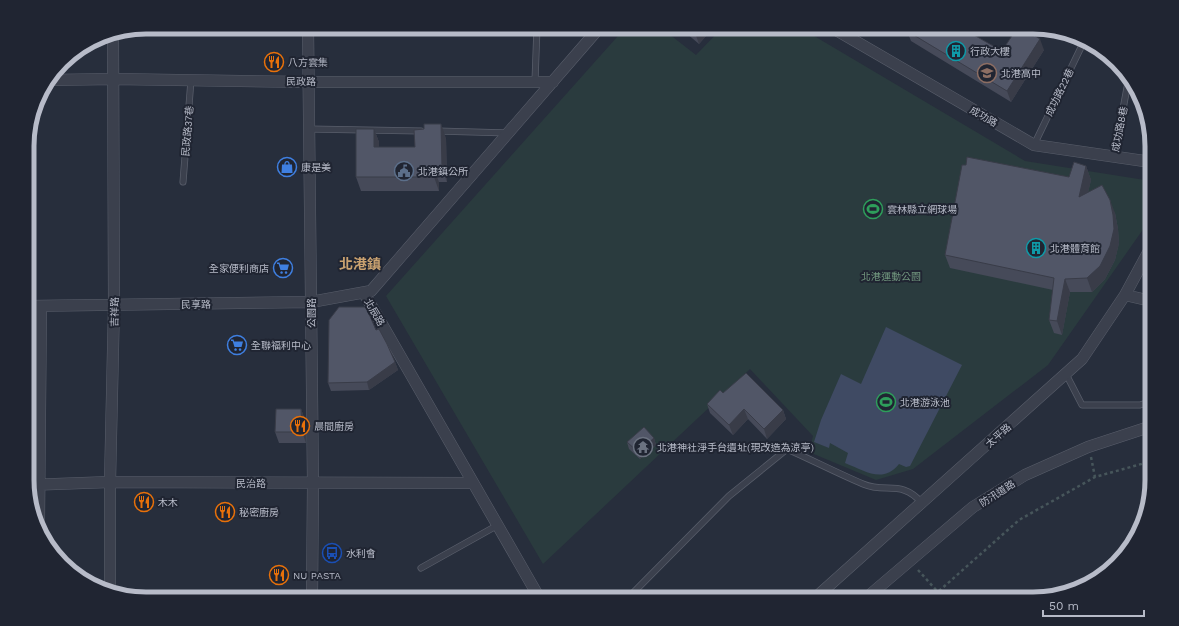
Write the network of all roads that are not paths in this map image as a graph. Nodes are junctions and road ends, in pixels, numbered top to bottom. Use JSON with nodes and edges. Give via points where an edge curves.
{"nodes":[{"id":1,"x":308,"y":34,"type":"edge"},
{"id":2,"x":537,"y":34,"type":"edge"},
{"id":3,"x":594,"y":34,"type":"edge"},
{"id":4,"x":843,"y":34,"type":"edge"},
{"id":5,"x":113,"y":39,"type":"edge"},
{"id":6,"x":1082,"y":46,"type":"edge"},
{"id":7,"x":114,"y":79,"type":"junction"},
{"id":8,"x":56,"y":80,"type":"edge"},
{"id":9,"x":191,"y":80,"type":"junction"},
{"id":10,"x":535,"y":81,"type":"junction"},
{"id":11,"x":309,"y":82,"type":"junction"},
{"id":12,"x":553,"y":82,"type":"junction"},
{"id":13,"x":1127,"y":86,"type":"edge"},
{"id":14,"x":309,"y":129,"type":"junction"},
{"id":15,"x":508,"y":133,"type":"junction"},
{"id":16,"x":1034,"y":145,"type":"junction"},
{"id":17,"x":1114,"y":156,"type":"junction"},
{"id":18,"x":1145,"y":161,"type":"edge"},
{"id":19,"x":183,"y":182,"type":"dead end"},
{"id":20,"x":1145,"y":257,"type":"edge"},
{"id":21,"x":364,"y":293,"type":"junction"},
{"id":22,"x":1124,"y":295,"type":"junction"},
{"id":23,"x":1145,"y":300,"type":"edge"},
{"id":24,"x":311,"y":302,"type":"junction"},
{"id":25,"x":114,"y":305,"type":"junction"},
{"id":26,"x":34,"y":306,"type":"edge"},
{"id":27,"x":41,"y":306,"type":"junction"},
{"id":28,"x":1066,"y":374,"type":"junction"},
{"id":29,"x":1145,"y":403,"type":"edge"},
{"id":30,"x":1145,"y":428,"type":"edge"},
{"id":31,"x":34,"y":463,"type":"edge"},
{"id":32,"x":110,"y":482,"type":"junction"},
{"id":33,"x":473,"y":483,"type":"junction"},
{"id":34,"x":313,"y":484,"type":"junction"},
{"id":35,"x":34,"y":485,"type":"edge"},
{"id":36,"x":922,"y":504,"type":"junction"},
{"id":37,"x":498,"y":525,"type":"junction"},
{"id":38,"x":421,"y":568,"type":"dead end"},
{"id":39,"x":110,"y":586,"type":"edge"},
{"id":40,"x":312,"y":592,"type":"edge"},
{"id":41,"x":536,"y":592,"type":"edge"},
{"id":42,"x":634,"y":592,"type":"edge"},
{"id":43,"x":822,"y":592,"type":"edge"},
{"id":44,"x":873,"y":592,"type":"edge"}],
"edges":[{"from":1,"to":11,"type":"street","name":"公園路"},
{"from":2,"to":10,"type":"lane"},
{"from":3,"to":12,"type":"street","name":"北辰路"},
{"from":4,"to":16,"type":"street","name":"成功路"},
{"from":5,"to":7,"type":"street","name":"吉祥路"},
{"from":6,"to":16,"type":"lane","name":"成功路22巷"},
{"from":7,"to":8,"type":"street","name":"民政路"},
{"from":7,"to":9,"type":"street","name":"民政路"},
{"from":7,"to":25,"type":"street","name":"吉祥路"},
{"from":9,"to":11,"type":"street","name":"民政路"},
{"from":9,"to":19,"type":"lane","name":"民政路37巷"},
{"from":10,"to":11,"type":"street","name":"民政路"},
{"from":10,"to":12,"type":"street","name":"民政路"},
{"from":11,"to":14,"type":"street","name":"公園路"},
{"from":12,"to":15,"type":"street","name":"北辰路"},
{"from":13,"to":17,"type":"lane","name":"成功路8巷"},
{"from":14,"to":15,"type":"lane"},
{"from":14,"to":24,"type":"street","name":"公園路"},
{"from":15,"to":21,"type":"street","name":"北辰路","via":[[372,291]]},
{"from":16,"to":17,"type":"street","name":"成功路"},
{"from":17,"to":18,"type":"street","name":"成功路"},
{"from":20,"to":22,"type":"street","name":"太平路"},
{"from":21,"to":24,"type":"street","name":"民享路"},
{"from":21,"to":33,"type":"street","name":"北辰路"},
{"from":22,"to":23,"type":"street"},
{"from":22,"to":28,"type":"street","name":"太平路","via":[[1082,359]]},
{"from":24,"to":25,"type":"street","name":"民享路"},
{"from":24,"to":34,"type":"street","name":"公園路"},
{"from":25,"to":27,"type":"street","name":"民享路"},
{"from":25,"to":32,"type":"street","name":"吉祥路"},
{"from":26,"to":27,"type":"street","name":"民享路"},
{"from":27,"to":31,"type":"street"},
{"from":28,"to":29,"type":"lane","via":[[1082,405]]},
{"from":28,"to":36,"type":"street","name":"太平路"},
{"from":30,"to":44,"type":"street","name":"防汛道路","via":[[1088,447],[1025,475],[973,507]]},
{"from":32,"to":34,"type":"street","name":"民治路"},
{"from":32,"to":35,"type":"street","name":"民治路"},
{"from":32,"to":39,"type":"street","name":"吉祥路"},
{"from":33,"to":34,"type":"street","name":"民治路"},
{"from":33,"to":37,"type":"street","name":"北辰路"},
{"from":34,"to":40,"type":"street","name":"公園路"},
{"from":36,"to":42,"type":"lane","via":[[914,494],[900,488],[865,485],[787,449],[729,496]]},
{"from":36,"to":43,"type":"street","name":"太平路"},
{"from":37,"to":38,"type":"lane"},
{"from":37,"to":41,"type":"street","name":"北辰路"}]}
